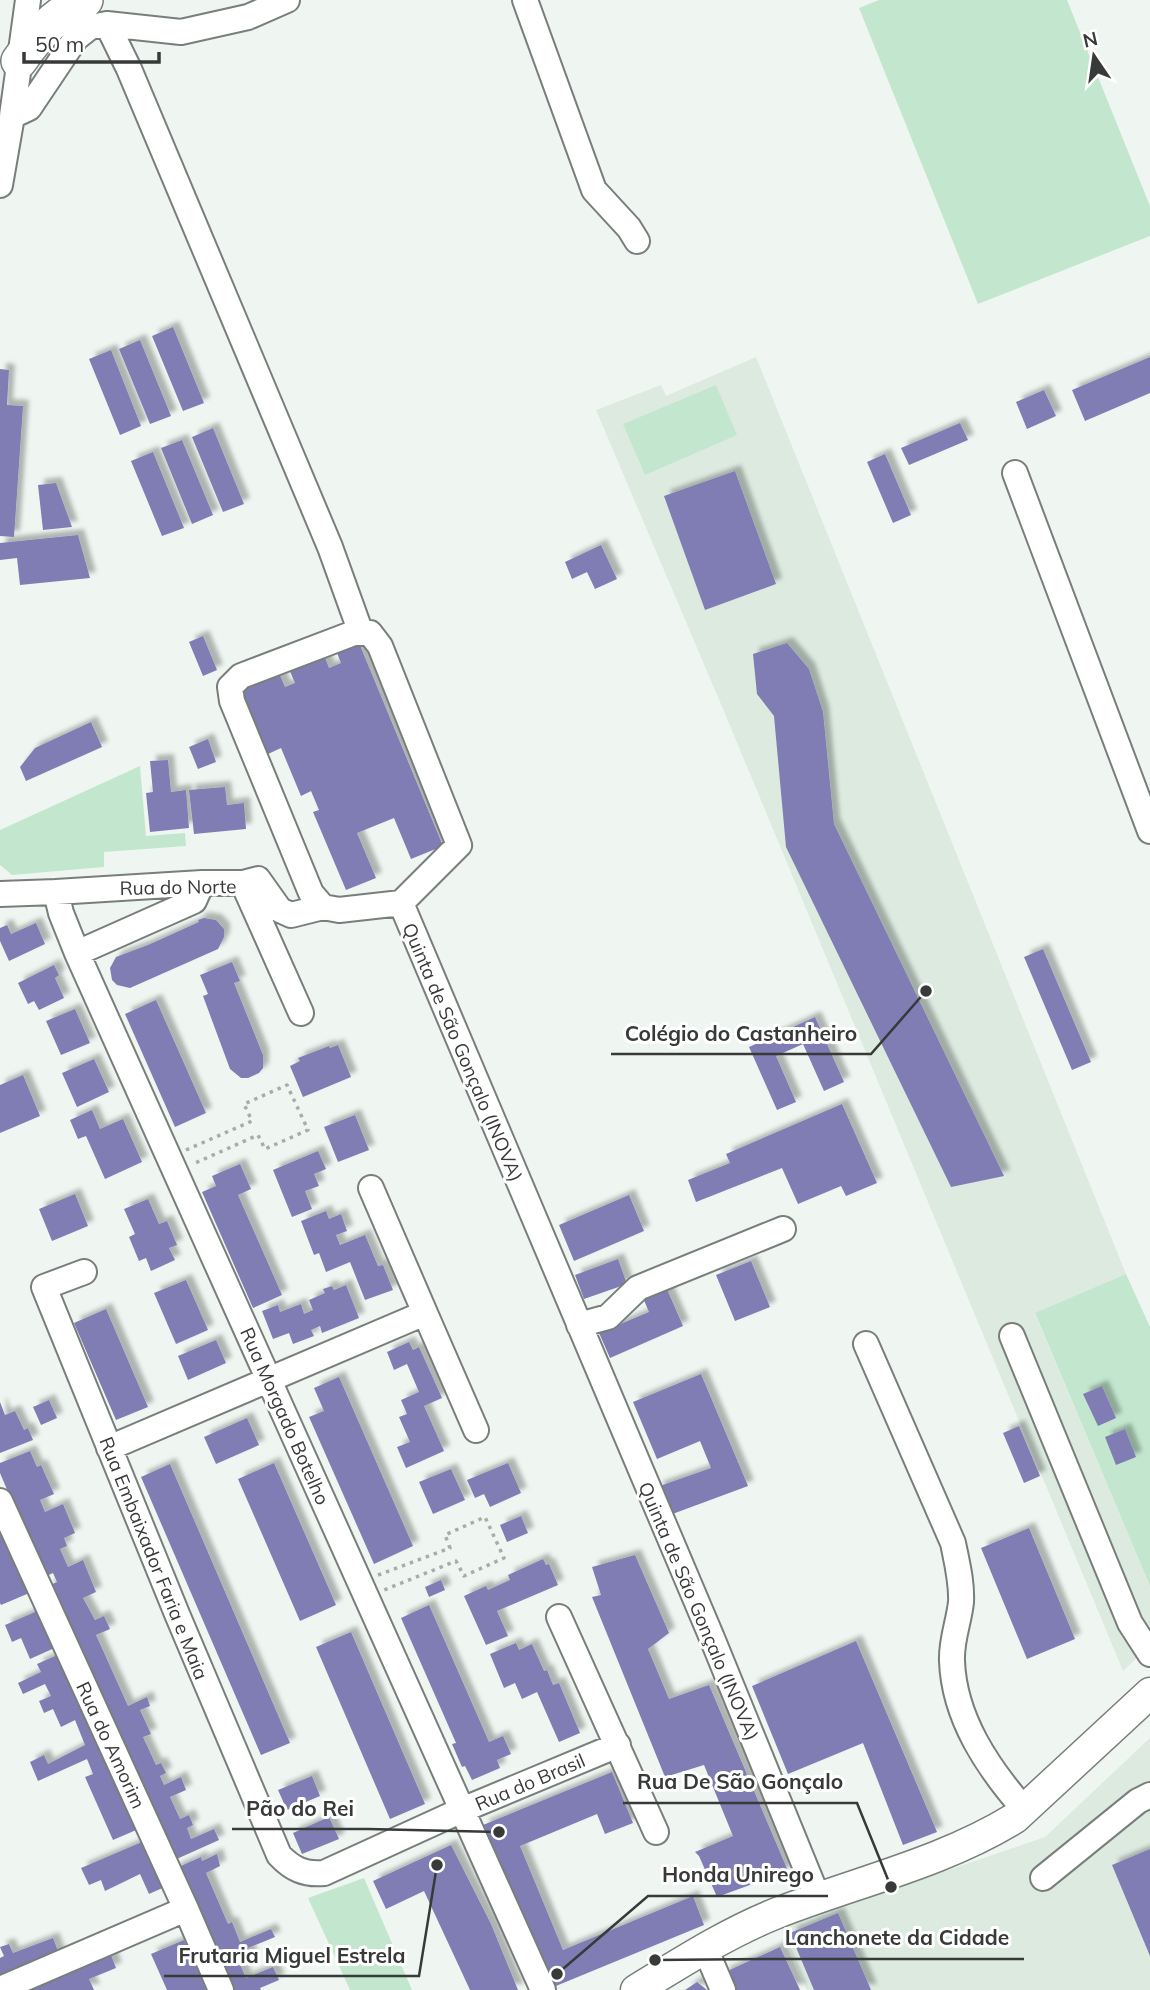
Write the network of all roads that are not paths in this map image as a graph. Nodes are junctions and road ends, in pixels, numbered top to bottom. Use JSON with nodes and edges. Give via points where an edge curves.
{"nodes":[{"id":1,"x":28,"y":0,"type":"edge"},
{"id":2,"x":287,"y":0,"type":"edge"},
{"id":3,"x":525,"y":0,"type":"edge"},
{"id":4,"x":96,"y":12,"type":"edge"},
{"id":5,"x":19,"y":61,"type":"junction"},
{"id":6,"x":12,"y":116,"type":"junction"},
{"id":7,"x":0,"y":185,"type":"edge"},
{"id":8,"x":637,"y":242,"type":"dead end"},
{"id":9,"x":1015,"y":473,"type":"dead end"},
{"id":10,"x":361,"y":633,"type":"junction"},
{"id":11,"x":1150,"y":831,"type":"edge"},
{"id":12,"x":202,"y":883,"type":"junction"},
{"id":13,"x":243,"y":883,"type":"junction"},
{"id":14,"x":56,"y":892,"type":"junction"},
{"id":15,"x":0,"y":894,"type":"edge"},
{"id":16,"x":401,"y":903,"type":"junction"},
{"id":17,"x":323,"y":907,"type":"junction"},
{"id":18,"x":77,"y":953,"type":"junction"},
{"id":19,"x":301,"y":1013,"type":"dead end"},
{"id":20,"x":371,"y":1188,"type":"dead end"},
{"id":21,"x":783,"y":1229,"type":"dead end"},
{"id":22,"x":84,"y":1272,"type":"dead end"},
{"id":23,"x":425,"y":1313,"type":"junction"},
{"id":24,"x":579,"y":1325,"type":"junction"},
{"id":25,"x":1012,"y":1336,"type":"dead end"},
{"id":26,"x":866,"y":1344,"type":"dead end"},
{"id":27,"x":269,"y":1380,"type":"junction"},
{"id":28,"x":476,"y":1430,"type":"dead end"},
{"id":29,"x":109,"y":1448,"type":"junction"},
{"id":30,"x":0,"y":1501,"type":"edge"},
{"id":31,"x":559,"y":1617,"type":"dead end"},
{"id":32,"x":1150,"y":1654,"type":"edge"},
{"id":33,"x":1150,"y":1693,"type":"edge"},
{"id":34,"x":618,"y":1745,"type":"junction"},
{"id":35,"x":1150,"y":1796,"type":"edge"},
{"id":36,"x":1024,"y":1809,"type":"junction"},
{"id":37,"x":462,"y":1810,"type":"junction"},
{"id":38,"x":656,"y":1832,"type":"dead end"},
{"id":39,"x":287,"y":1864,"type":"joint"},
{"id":40,"x":1043,"y":1878,"type":"dead end"},
{"id":41,"x":818,"y":1898,"type":"junction"},
{"id":42,"x":186,"y":1909,"type":"junction"},
{"id":43,"x":705,"y":1948,"type":"junction"},
{"id":44,"x":0,"y":1989,"type":"edge"},
{"id":45,"x":221,"y":1990,"type":"edge"},
{"id":46,"x":543,"y":1990,"type":"edge"},
{"id":47,"x":636,"y":1990,"type":"edge"},
{"id":48,"x":723,"y":1990,"type":"edge"}],
"edges":[{"from":1,"to":5,"type":"street"},
{"from":2,"to":4,"type":"street","via":[[248,17],[181,32]]},
{"from":3,"to":8,"type":"street","via":[[594,190]]},
{"from":4,"to":5,"type":"highway","via":[[65,10]]},
{"from":4,"to":6,"type":"street","via":[[90,27],[76,38],[29,108]]},
{"from":4,"to":10,"type":"street","via":[[130,69],[330,547]]},
{"from":5,"to":6,"type":"street"},
{"from":6,"to":7,"type":"street"},
{"from":9,"to":11,"type":"street"},
{"from":10,"to":16,"type":"street","via":[[370,633],[380,646],[459,845]]},
{"from":10,"to":17,"type":"street","via":[[241,676],[230,687],[311,893]]},
{"from":12,"to":13,"type":"street","name":"Rua do Norte"},
{"from":12,"to":14,"type":"street","name":"Rua do Norte"},
{"from":12,"to":18,"type":"street","via":[[194,901]]},
{"from":13,"to":17,"type":"street","name":"Quinta de São Gonçalo (INOVA)","via":[[258,879],[280,910],[291,915]]},
{"from":13,"to":19,"type":"street","name":"Rua do Norte"},
{"from":14,"to":15,"type":"street"},
{"from":14,"to":18,"type":"street","name":"Rua Morgado Botelho"},
{"from":16,"to":17,"type":"street","name":"Quinta de São Gonçalo (INOVA)","via":[[339,910]]},
{"from":16,"to":24,"type":"street","name":"Quinta de São Gonçalo (INOVA)"},
{"from":18,"to":27,"type":"street","name":"Rua Morgado Botelho"},
{"from":20,"to":23,"type":"street"},
{"from":21,"to":24,"type":"street","via":[[638,1287],[608,1317]]},
{"from":22,"to":29,"type":"street","name":"Rua Embaixador Faria e Maia","via":[[44,1287]]},
{"from":23,"to":27,"type":"street"},
{"from":23,"to":28,"type":"street"},
{"from":24,"to":41,"type":"street","name":"Quinta de São Gonçalo (INOVA)"},
{"from":25,"to":32,"type":"street","via":[[1130,1623]]},
{"from":26,"to":36,"type":"street","via":[[953,1543],[961,1604],[952,1661],[967,1722],[997,1779]]},
{"from":27,"to":29,"type":"street"},
{"from":27,"to":37,"type":"street","name":"Rua Morgado Botelho"},
{"from":29,"to":39,"type":"street","name":"Rua Embaixador Faria e Maia","via":[[243,1771]]},
{"from":30,"to":42,"type":"street","name":"Rua do Amorim"},
{"from":31,"to":34,"type":"street"},
{"from":33,"to":36,"type":"main road"},
{"from":34,"to":37,"type":"street","name":"Rua do Brasil"},
{"from":34,"to":38,"type":"street"},
{"from":35,"to":40,"type":"street"},
{"from":36,"to":41,"type":"main road","via":[[955,1850]]},
{"from":37,"to":39,"type":"street","name":"Rua do Brasil","via":[[324,1873],[313,1874]]},
{"from":37,"to":46,"type":"street","name":"Rua Morgado Botelho"},
{"from":41,"to":43,"type":"main road"},
{"from":42,"to":44,"type":"street"},
{"from":42,"to":45,"type":"street","name":"Rua do Amorim"},
{"from":43,"to":47,"type":"main road"},
{"from":43,"to":48,"type":"street"}]}
